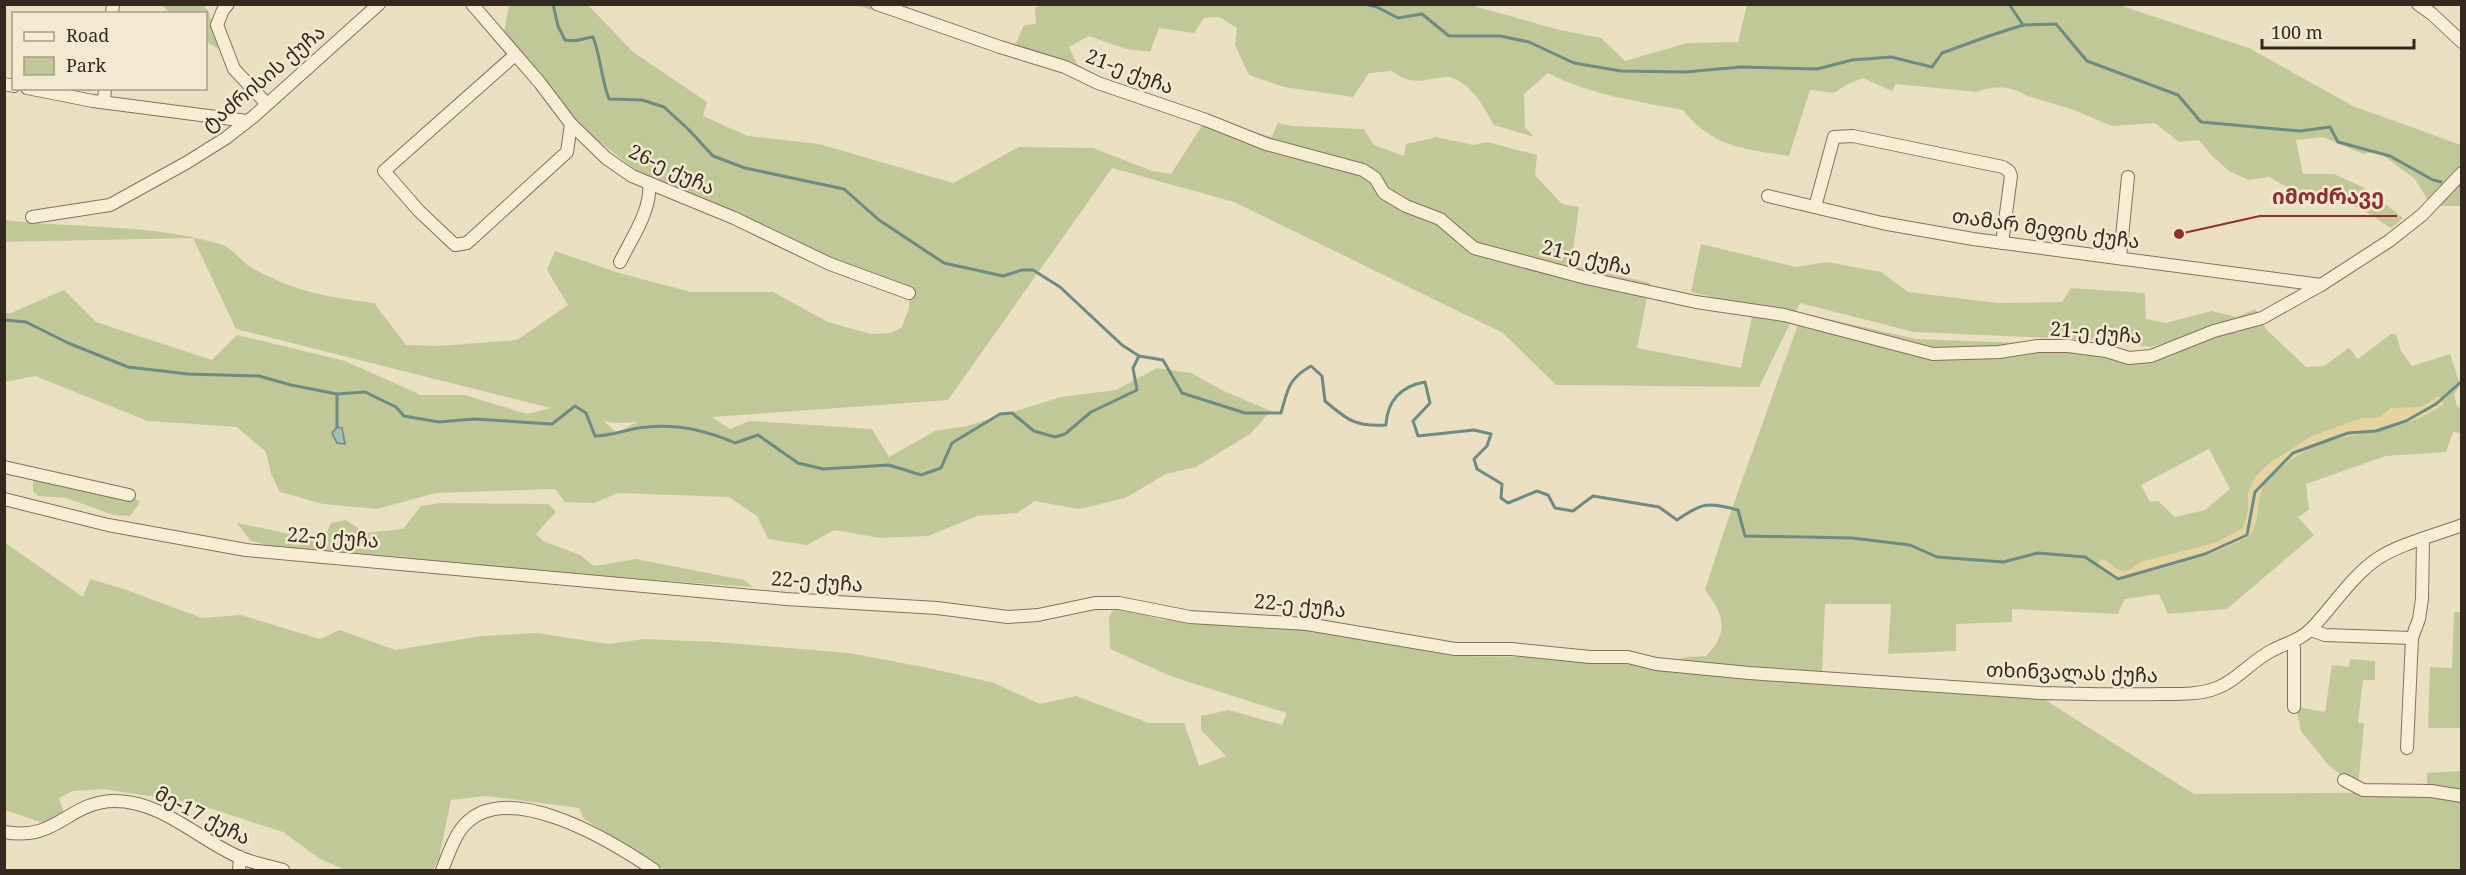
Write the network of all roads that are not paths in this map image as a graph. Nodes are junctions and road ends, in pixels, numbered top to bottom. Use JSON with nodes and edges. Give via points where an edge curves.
{"nodes":[{"id":1,"x":228,"y":4,"type":"edge"},
{"id":2,"x":379,"y":4,"type":"edge"},
{"id":3,"x":472,"y":4,"type":"edge"},
{"id":4,"x":877,"y":4,"type":"edge"},
{"id":5,"x":2418,"y":4,"type":"edge"},
{"id":6,"x":2462,"y":42,"type":"edge"},
{"id":7,"x":515,"y":55,"type":"junction"},
{"id":8,"x":38,"y":90,"type":"edge"},
{"id":9,"x":105,"y":90,"type":"edge"},
{"id":10,"x":104,"y":102,"type":"junction"},
{"id":11,"x":266,"y":103,"type":"junction"},
{"id":12,"x":247,"y":122,"type":"junction"},
{"id":13,"x":571,"y":124,"type":"junction"},
{"id":14,"x":2462,"y":173,"type":"edge"},
{"id":15,"x":2128,"y":177,"type":"dead end"},
{"id":16,"x":649,"y":183,"type":"junction"},
{"id":17,"x":1768,"y":196,"type":"dead end"},
{"id":18,"x":1815,"y":207,"type":"junction"},
{"id":19,"x":32,"y":217,"type":"dead end"},
{"id":20,"x":2002,"y":243,"type":"junction"},
{"id":21,"x":2120,"y":257,"type":"junction"},
{"id":22,"x":620,"y":262,"type":"dead end"},
{"id":23,"x":2321,"y":285,"type":"junction"},
{"id":24,"x":909,"y":293,"type":"dead end"},
{"id":25,"x":4,"y":467,"type":"edge"},
{"id":26,"x":129,"y":495,"type":"dead end"},
{"id":27,"x":4,"y":499,"type":"edge"},
{"id":28,"x":2462,"y":525,"type":"edge"},
{"id":29,"x":2423,"y":540,"type":"junction"},
{"id":30,"x":2311,"y":630,"type":"junction"},
{"id":31,"x":2412,"y":638,"type":"junction"},
{"id":32,"x":2291,"y":643,"type":"junction"},
{"id":33,"x":1628,"y":657,"type":"joint"},
{"id":34,"x":2294,"y":707,"type":"dead end"},
{"id":35,"x":2407,"y":748,"type":"dead end"},
{"id":36,"x":2344,"y":780,"type":"dead end"},
{"id":37,"x":2462,"y":796,"type":"edge"},
{"id":38,"x":4,"y":832,"type":"edge"},
{"id":39,"x":240,"y":857,"type":"junction"},
{"id":40,"x":239,"y":870,"type":"edge"},
{"id":41,"x":283,"y":870,"type":"edge"},
{"id":42,"x":442,"y":870,"type":"edge"},
{"id":43,"x":654,"y":870,"type":"edge"}],
"edges":[{"from":1,"to":11,"type":"street","via":[[217,25],[234,69]]},
{"from":2,"to":11,"type":"street","name":"ტაძრისის ქუჩა"},
{"from":3,"to":7,"type":"street","name":"26-ე ქუჩა"},
{"from":4,"to":23,"type":"street","name":"21-ე ქუჩა","via":[[1065,67],[1098,83],[1266,144],[1363,170],[1375,178],[1384,193],[1440,219],[1474,248],[1696,302],[1785,315],[1933,354],[2068,346],[2129,358],[2151,356],[2214,331],[2262,318]]},
{"from":5,"to":6,"type":"street"},
{"from":7,"to":13,"type":"street","name":"26-ე ქუჩა"},
{"from":7,"to":13,"type":"street","via":[[384,171],[456,246],[466,243],[567,152]]},
{"from":8,"to":10,"type":"street"},
{"from":9,"to":10,"type":"street"},
{"from":10,"to":12,"type":"street"},
{"from":11,"to":12,"type":"street","name":"ტაძრისის ქუჩა"},
{"from":12,"to":19,"type":"street","name":"ტაძრისის ქუჩა","via":[[186,163],[110,205]]},
{"from":13,"to":16,"type":"street","name":"26-ე ქუჩა","via":[[606,158]]},
{"from":14,"to":23,"type":"street","name":"21-ე ქუჩა","via":[[2389,241]]},
{"from":15,"to":21,"type":"street"},
{"from":16,"to":22,"type":"street","via":[[646,208]]},
{"from":16,"to":24,"type":"street","name":"26-ე ქუჩა","via":[[830,264]]},
{"from":17,"to":18,"type":"street","name":"თამარ მეფის ქუჩა"},
{"from":18,"to":20,"type":"street","name":"თამარ მეფის ქუჩა","via":[[1882,223]]},
{"from":18,"to":20,"type":"street","via":[[1834,137],[1853,136],[2003,166],[2011,176]]},
{"from":20,"to":21,"type":"street","name":"თამარ მეფის ქუჩა"},
{"from":21,"to":23,"type":"street","name":"თამარ მეფის ქუჩა"},
{"from":25,"to":26,"type":"street"},
{"from":27,"to":33,"type":"street","name":"22-ე ქუჩა","via":[[108,525],[246,550],[1008,617],[1095,603],[1119,603],[1190,617],[1307,624],[1455,649]]},
{"from":28,"to":29,"type":"street","name":"თხინვალას ქუჩა"},
{"from":29,"to":30,"type":"street","name":"თხინვალას ქუჩა","via":[[2396,549],[2363,570]]},
{"from":29,"to":31,"type":"street","via":[[2422,599]]},
{"from":30,"to":31,"type":"street","via":[[2325,635]]},
{"from":30,"to":32,"type":"street","name":"თხინვალას ქუჩა"},
{"from":31,"to":35,"type":"street"},
{"from":32,"to":33,"type":"street","name":"თხინვალას ქუჩა","via":[[2272,650],[2216,688],[2197,693],[2107,695],[1749,673],[1656,664]]},
{"from":32,"to":34,"type":"street"},
{"from":36,"to":37,"type":"street","via":[[2363,790],[2431,791]]},
{"from":38,"to":39,"type":"street","name":"მე-17 ქუჩა","via":[[31,834],[64,821],[83,807],[116,801],[160,812]]},
{"from":39,"to":40,"type":"street"},
{"from":39,"to":41,"type":"street","name":"მე-17 ქუჩა"},
{"from":42,"to":43,"type":"street","via":[[467,824],[492,810],[512,808],[575,825]]}]}
